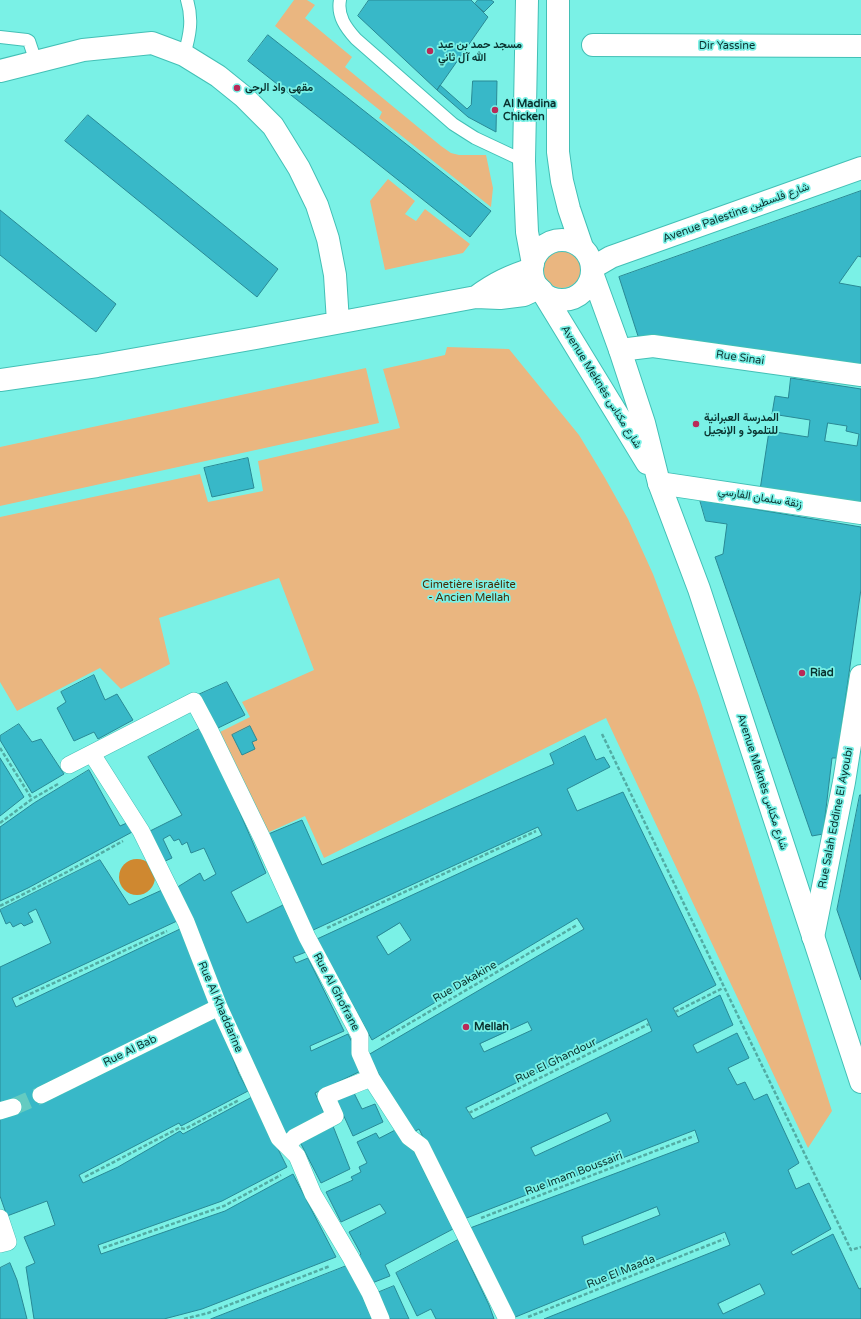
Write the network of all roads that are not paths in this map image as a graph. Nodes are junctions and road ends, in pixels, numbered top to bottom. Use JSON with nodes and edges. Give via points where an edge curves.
{"nodes":[{"id":1,"x":187,"y":0,"type":"edge"},
{"id":2,"x":340,"y":0,"type":"edge"},
{"id":3,"x":527,"y":0,"type":"edge"},
{"id":4,"x":558,"y":0,"type":"edge"},
{"id":5,"x":0,"y":37,"type":"edge"},
{"id":6,"x":593,"y":45,"type":"dead end"},
{"id":7,"x":861,"y":46,"type":"edge"},
{"id":8,"x":184,"y":54,"type":"junction"},
{"id":9,"x":36,"y":62,"type":"junction"},
{"id":10,"x":0,"y":71,"type":"edge"},
{"id":11,"x":524,"y":161,"type":"junction"},
{"id":12,"x":861,"y":168,"type":"edge"},
{"id":13,"x":588,"y":260,"type":"junction"},
{"id":14,"x":537,"y":278,"type":"junction"},
{"id":15,"x":338,"y":322,"type":"junction"},
{"id":16,"x":620,"y":350,"type":"junction"},
{"id":17,"x":861,"y":375,"type":"edge"},
{"id":18,"x":0,"y":380,"type":"edge"},
{"id":19,"x":659,"y":483,"type":"junction"},
{"id":20,"x":861,"y":513,"type":"edge"},
{"id":21,"x":861,"y":676,"type":"edge"},
{"id":22,"x":92,"y":754,"type":"junction"},
{"id":23,"x":69,"y":765,"type":"road end"},
{"id":24,"x":852,"y":784,"type":"edge"},
{"id":25,"x":813,"y":937,"type":"junction"},
{"id":26,"x":219,"y":1007,"type":"junction"},
{"id":27,"x":371,"y":1078,"type":"junction"},
{"id":28,"x":861,"y":1082,"type":"edge"},
{"id":29,"x":41,"y":1095,"type":"tunnel mouth"},
{"id":30,"x":287,"y":1146,"type":"junction"},
{"id":31,"x":0,"y":1218,"type":"edge"},
{"id":32,"x":0,"y":1244,"type":"edge"},
{"id":33,"x":381,"y":1319,"type":"edge"},
{"id":34,"x":507,"y":1319,"type":"edge"}],
"edges":[{"from":1,"to":8,"type":"lane","via":[[191,11],[191,23]]},
{"from":2,"to":11,"type":"lane","via":[[341,17],[346,29],[453,124],[475,138]]},
{"from":3,"to":11,"type":"street","name":"Avenue Meknès شارع مكناس"},
{"from":4,"to":13,"type":"street","name":"Avenue Meknès شارع مكناس","via":[[558,152],[562,181]]},
{"from":5,"to":9,"type":"lane","via":[[29,41]]},
{"from":6,"to":7,"type":"street","name":"Dir Yassine"},
{"from":8,"to":9,"type":"street","via":[[152,43],[83,50]]},
{"from":8,"to":15,"type":"street","via":[[244,97],[273,126],[299,168],[317,205],[328,239],[335,275]]},
{"from":9,"to":10,"type":"street"},
{"from":11,"to":14,"type":"street","name":"Avenue Meknès شارع مكناس","via":[[528,232]]},
{"from":12,"to":13,"type":"street","name":"Avenue Palestine شارع فلسطين","via":[[611,257]]},
{"from":13,"to":14,"type":"street","via":[[575,243],[568,240],[552,242],[535,257]]},
{"from":13,"to":14,"type":"street","via":[[590,281],[580,294],[572,298],[556,299],[549,296]]},
{"from":13,"to":16,"type":"street","name":"Avenue Meknès شارع مكناس"},
{"from":14,"to":15,"type":"street","via":[[511,276],[476,297]]},
{"from":14,"to":19,"type":"street","name":"Avenue Meknès شارع مكناس"},
{"from":15,"to":18,"type":"street","via":[[135,359]]},
{"from":16,"to":17,"type":"street","name":"Rue Sinai","via":[[653,346]]},
{"from":16,"to":19,"type":"street","name":"Avenue Meknès شارع مكناس","via":[[644,423]]},
{"from":19,"to":20,"type":"street","name":"زنقة سلمان الفارسي"},
{"from":19,"to":25,"type":"street","name":"Avenue Meknès شارع مكناس","via":[[699,589]]},
{"from":21,"to":24,"type":"street","name":"Rue Salah Eddine El Ayoubi"},
{"from":22,"to":23,"type":"street"},
{"from":22,"to":26,"type":"street","name":"Rue Al Khaddarine","via":[[140,831],[186,922]]},
{"from":22,"to":27,"type":"street","name":"Rue Al Ghofrane","via":[[194,701],[307,937],[360,1036],[360,1053]]},
{"from":24,"to":25,"type":"street","name":"Rue Salah Eddine El Ayoubi"},
{"from":25,"to":28,"type":"street","name":"Avenue Meknès شارع مكناس"},
{"from":26,"to":29,"type":"street","name":"Rue Al Bab"},
{"from":26,"to":30,"type":"street","name":"Rue Al Khaddarine","via":[[279,1138]]},
{"from":27,"to":30,"type":"street","via":[[326,1096],[335,1116],[295,1137]]},
{"from":27,"to":34,"type":"street","name":"Rue Al Ghofrane","via":[[409,1137],[421,1146]]},
{"from":30,"to":33,"type":"street","name":"Rue Al Khaddarine","via":[[297,1156],[314,1194],[370,1293]]},
{"from":31,"to":32,"type":"street","via":[[8,1242]]}]}
